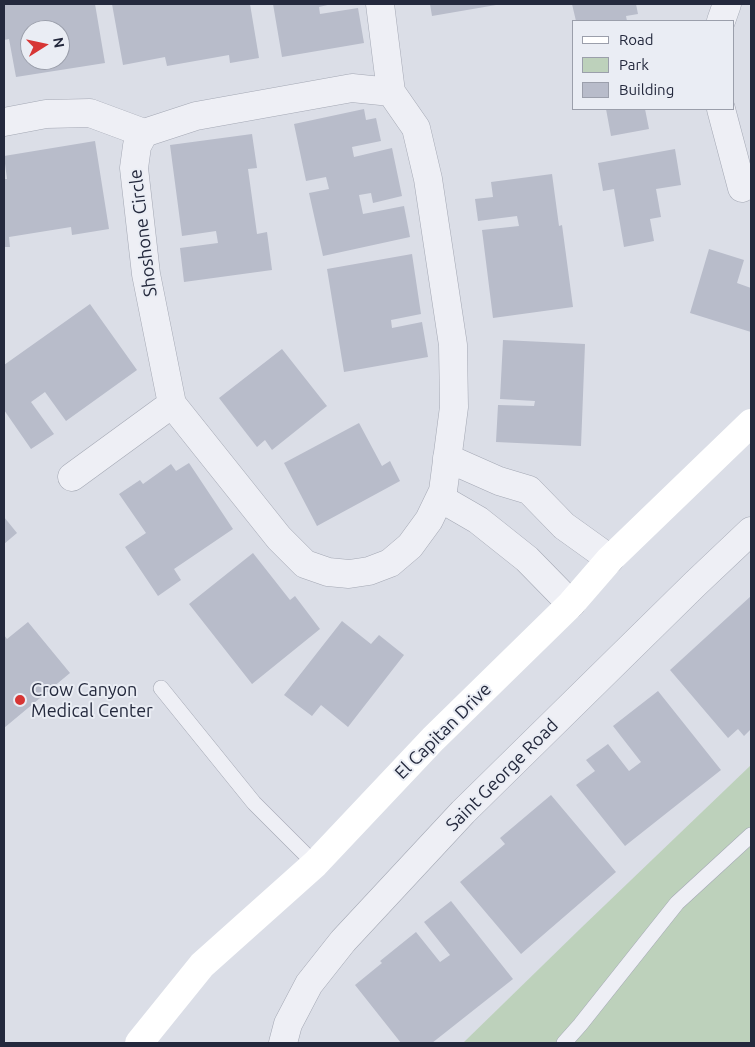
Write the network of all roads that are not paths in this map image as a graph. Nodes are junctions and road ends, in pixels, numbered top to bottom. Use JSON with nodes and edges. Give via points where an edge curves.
{"nodes":[{"id":1,"x":380,"y":4,"type":"edge"},
{"id":2,"x":727,"y":4,"type":"edge"},
{"id":3,"x":721,"y":20,"type":"edge"},
{"id":4,"x":391,"y":92,"type":"junction"},
{"id":5,"x":721,"y":110,"type":"edge"},
{"id":6,"x":4,"y":122,"type":"edge"},
{"id":7,"x":144,"y":133,"type":"junction"},
{"id":8,"x":742,"y":188,"type":"dead end"},
{"id":9,"x":172,"y":404,"type":"junction"},
{"id":10,"x":751,"y":423,"type":"edge"},
{"id":11,"x":447,"y":458,"type":"junction"},
{"id":12,"x":72,"y":477,"type":"dead end"},
{"id":13,"x":440,"y":498,"type":"junction"},
{"id":14,"x":751,"y":531,"type":"edge"},
{"id":15,"x":610,"y":559,"type":"junction"},
{"id":16,"x":571,"y":604,"type":"junction"},
{"id":17,"x":161,"y":688,"type":"dead end"},
{"id":18,"x":751,"y":835,"type":"edge"},
{"id":19,"x":315,"y":864,"type":"junction"},
{"id":20,"x":139,"y":1043,"type":"edge"},
{"id":21,"x":283,"y":1043,"type":"edge"},
{"id":22,"x":564,"y":1043,"type":"edge"}],
"edges":[{"from":1,"to":4,"type":"street"},
{"from":2,"to":3,"type":"street"},
{"from":4,"to":7,"type":"street","via":[[352,88],[196,116]]},
{"from":4,"to":11,"type":"street","name":"Shoshone Circle","via":[[416,128],[428,179],[453,345],[454,407]]},
{"from":5,"to":8,"type":"street"},
{"from":6,"to":7,"type":"street","via":[[46,114],[90,113]]},
{"from":7,"to":9,"type":"street","name":"Shoshone Circle","via":[[137,146],[134,168],[146,274]]},
{"from":9,"to":12,"type":"street"},
{"from":9,"to":13,"type":"street","name":"Shoshone Circle","via":[[279,538],[305,564],[328,572],[349,574],[390,563],[410,546]]},
{"from":10,"to":15,"type":"street","name":"El Capitan Drive"},
{"from":11,"to":13,"type":"street","name":"Shoshone Circle"},
{"from":11,"to":15,"type":"street","via":[[499,481],[529,490],[564,526]]},
{"from":13,"to":16,"type":"street","via":[[478,520],[527,559]]},
{"from":14,"to":21,"type":"street","name":"Saint George Road","via":[[463,812],[343,941],[309,984],[288,1024]]},
{"from":15,"to":16,"type":"street","name":"El Capitan Drive"},
{"from":16,"to":19,"type":"street","name":"El Capitan Drive","via":[[433,739]]},
{"from":17,"to":19,"type":"lane","via":[[254,803]]},
{"from":18,"to":22,"type":"lane","via":[[677,903]]},
{"from":19,"to":20,"type":"street","name":"El Capitan Drive","via":[[202,965]]}]}
